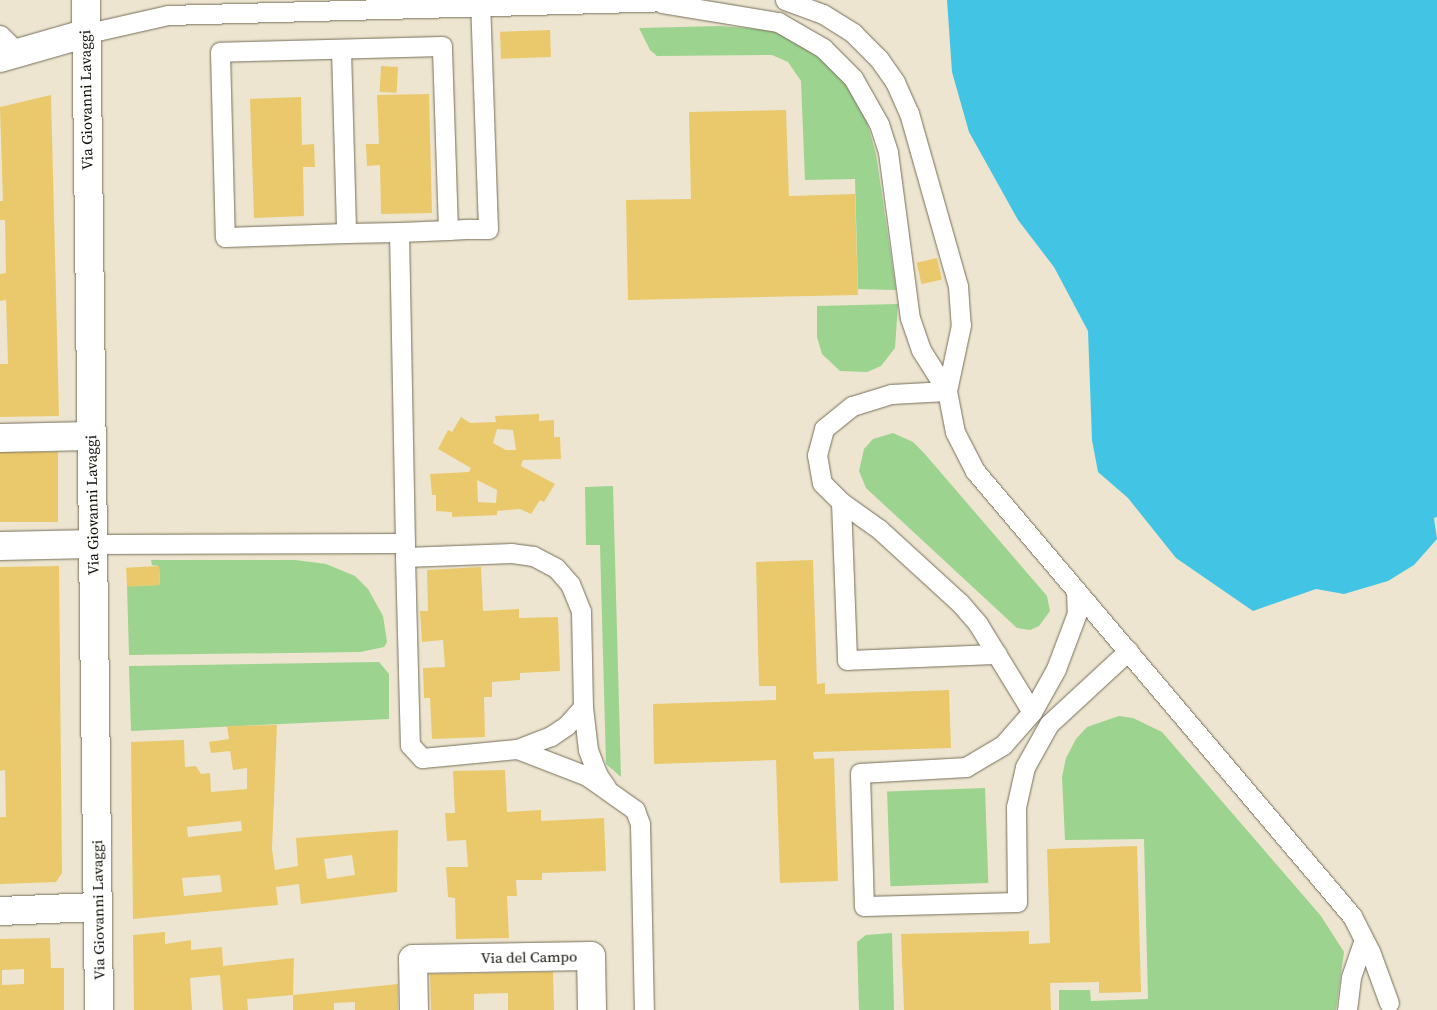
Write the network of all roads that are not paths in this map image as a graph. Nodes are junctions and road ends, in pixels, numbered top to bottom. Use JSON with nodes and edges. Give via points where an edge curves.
{"nodes":[{"id":1,"x":86,"y":0,"type":"edge"},
{"id":2,"x":785,"y":0,"type":"edge"},
{"id":3,"x":670,"y":1,"type":"edge"},
{"id":4,"x":480,"y":6,"type":"junction"},
{"id":5,"x":84,"y":34,"type":"junction"},
{"id":6,"x":6,"y":49,"type":"edge"},
{"id":7,"x":340,"y":49,"type":"junction"},
{"id":8,"x":448,"y":230,"type":"junction"},
{"id":9,"x":399,"y":232,"type":"junction"},
{"id":10,"x":346,"y":233,"type":"junction"},
{"id":11,"x":947,"y":391,"type":"junction"},
{"id":12,"x":91,"y":436,"type":"junction"},
{"id":13,"x":0,"y":438,"type":"edge"},
{"id":14,"x":841,"y":502,"type":"junction"},
{"id":15,"x":93,"y":544,"type":"junction"},
{"id":16,"x":0,"y":546,"type":"edge"},
{"id":17,"x":405,"y":550,"type":"junction"},
{"id":18,"x":1076,"y":590,"type":"junction"},
{"id":19,"x":1128,"y":651,"type":"junction"},
{"id":20,"x":997,"y":654,"type":"junction"},
{"id":21,"x":583,"y":708,"type":"junction"},
{"id":22,"x":1032,"y":712,"type":"junction"},
{"id":23,"x":517,"y":750,"type":"junction"},
{"id":24,"x":608,"y":790,"type":"junction"},
{"id":25,"x":98,"y":907,"type":"junction"},
{"id":26,"x":0,"y":912,"type":"edge"},
{"id":27,"x":1364,"y":940,"type":"junction"},
{"id":28,"x":1389,"y":1002,"type":"dead end"},
{"id":29,"x":99,"y":1010,"type":"edge"},
{"id":30,"x":414,"y":1010,"type":"edge"},
{"id":31,"x":592,"y":1010,"type":"edge"},
{"id":32,"x":644,"y":1010,"type":"edge"},
{"id":33,"x":1347,"y":1010,"type":"edge"}],
"edges":[{"from":1,"to":5,"type":"main road","name":"Via Giovanni Lavaggi"},
{"from":2,"to":11,"type":"lane","via":[[823,14],[853,33],[879,59],[895,82],[909,114],[958,286],[961,325]]},
{"from":3,"to":4,"type":"lane"},
{"from":3,"to":11,"type":"lane","via":[[778,22],[823,48],[853,78],[878,124],[888,152],[910,318],[921,350]]},
{"from":4,"to":5,"type":"lane","via":[[168,15]]},
{"from":4,"to":8,"type":"lane","via":[[488,229]]},
{"from":5,"to":6,"type":"main road"},
{"from":5,"to":12,"type":"main road","name":"Via Giovanni Lavaggi"},
{"from":7,"to":8,"type":"lane","via":[[442,46]]},
{"from":7,"to":10,"type":"lane"},
{"from":7,"to":10,"type":"lane","via":[[220,52],[225,237]]},
{"from":8,"to":9,"type":"lane"},
{"from":9,"to":10,"type":"lane"},
{"from":9,"to":17,"type":"lane"},
{"from":11,"to":14,"type":"lane","via":[[891,394],[852,406],[824,429],[817,455],[822,483]]},
{"from":11,"to":18,"type":"lane","via":[[955,432],[975,471]]},
{"from":12,"to":13,"type":"main road"},
{"from":12,"to":15,"type":"main road","name":"Via Giovanni Lavaggi"},
{"from":14,"to":20,"type":"lane","via":[[879,529],[960,603]]},
{"from":14,"to":20,"type":"lane","via":[[846,660]]},
{"from":15,"to":16,"type":"main road"},
{"from":15,"to":17,"type":"lane"},
{"from":15,"to":25,"type":"main road","name":"Via Giovanni Lavaggi"},
{"from":17,"to":21,"type":"lane","via":[[512,553],[533,556],[556,568],[570,584],[581,611]]},
{"from":17,"to":23,"type":"lane","via":[[410,745],[422,758]]},
{"from":18,"to":19,"type":"lane"},
{"from":18,"to":22,"type":"lane","via":[[1077,613],[1070,637]]},
{"from":19,"to":22,"type":"lane","via":[[1049,724],[1026,767],[1016,807],[1017,902],[864,906],[860,773],[966,767],[1004,745]]},
{"from":19,"to":27,"type":"lane","via":[[1352,916]]},
{"from":20,"to":22,"type":"lane"},
{"from":21,"to":23,"type":"lane","via":[[551,736]]},
{"from":21,"to":24,"type":"lane","via":[[588,750],[597,774]]},
{"from":23,"to":24,"type":"lane","via":[[555,761]]},
{"from":24,"to":32,"type":"lane","via":[[635,810],[640,824]]},
{"from":25,"to":26,"type":"main road"},
{"from":25,"to":29,"type":"main road","name":"Via Giovanni Lavaggi"},
{"from":27,"to":28,"type":"lane"},
{"from":27,"to":33,"type":"lane","via":[[1352,977]]},
{"from":30,"to":31,"type":"main road","name":"Via del Campo","via":[[413,959],[591,956]]}]}
